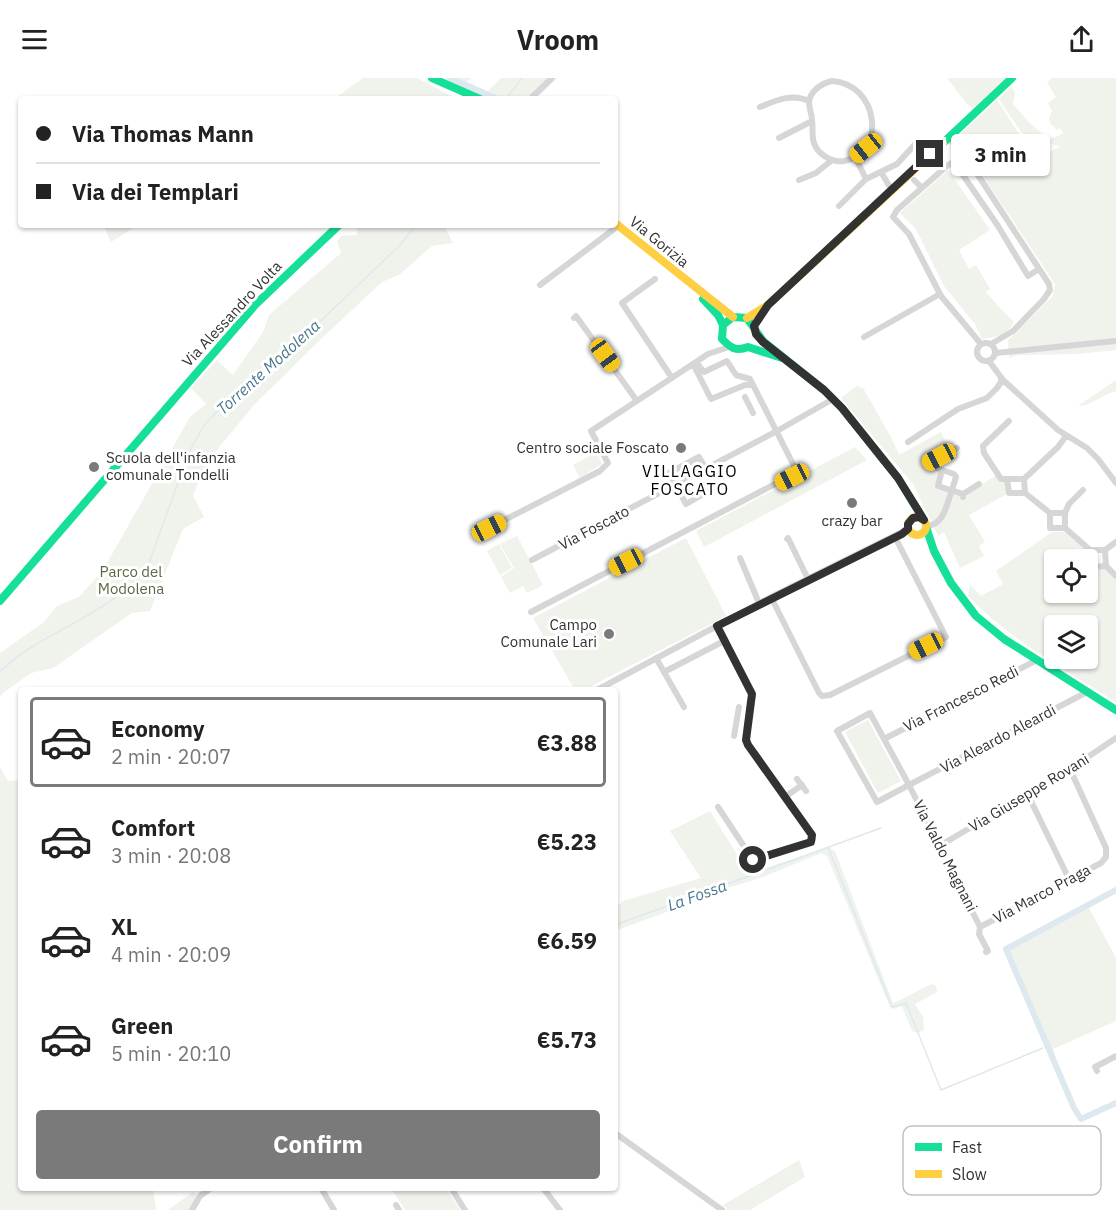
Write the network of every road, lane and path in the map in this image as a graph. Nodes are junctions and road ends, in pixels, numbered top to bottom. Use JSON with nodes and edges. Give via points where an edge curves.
{"nodes":[{"id":1,"x":432,"y":78,"type":"edge"},
{"id":2,"x":552,"y":78,"type":"edge"},
{"id":3,"x":1012,"y":78,"type":"edge"},
{"id":4,"x":838,"y":80,"type":"edge"},
{"id":5,"x":470,"y":96,"type":"edge"},
{"id":6,"x":533,"y":96,"type":"edge"},
{"id":7,"x":809,"y":102,"type":"junction"},
{"id":8,"x":760,"y":107,"type":"dead end"},
{"id":9,"x":812,"y":121,"type":"junction"},
{"id":10,"x":948,"y":136,"type":"junction"},
{"id":11,"x":779,"y":138,"type":"dead end"},
{"id":12,"x":917,"y":142,"type":"dead end"},
{"id":13,"x":855,"y":157,"type":"junction"},
{"id":14,"x":832,"y":160,"type":"junction"},
{"id":15,"x":881,"y":172,"type":"junction"},
{"id":16,"x":866,"y":179,"type":"junction"},
{"id":17,"x":799,"y":180,"type":"dead end"},
{"id":18,"x":914,"y":180,"type":"dead end"},
{"id":19,"x":921,"y":188,"type":"junction"},
{"id":20,"x":891,"y":189,"type":"junction"},
{"id":21,"x":839,"y":206,"type":"dead end"},
{"id":22,"x":618,"y":225,"type":"edge"},
{"id":23,"x":336,"y":228,"type":"edge"},
{"id":24,"x":612,"y":228,"type":"edge"},
{"id":25,"x":912,"y":241,"type":"junction"},
{"id":26,"x":905,"y":244,"type":"dead end"},
{"id":27,"x":1040,"y":269,"type":"junction"},
{"id":28,"x":655,"y":279,"type":"dead end"},
{"id":29,"x":686,"y":281,"type":"junction"},
{"id":30,"x":540,"y":285,"type":"dead end"},
{"id":31,"x":940,"y":294,"type":"junction"},
{"id":32,"x":768,"y":305,"type":"junction"},
{"id":33,"x":733,"y":317,"type":"junction"},
{"id":34,"x":574,"y":318,"type":"dead end"},
{"id":35,"x":747,"y":318,"type":"junction"},
{"id":36,"x":723,"y":325,"type":"junction"},
{"id":37,"x":755,"y":330,"type":"junction"},
{"id":38,"x":864,"y":337,"type":"dead end"},
{"id":39,"x":722,"y":339,"type":"junction"},
{"id":40,"x":1116,"y":341,"type":"edge"},
{"id":41,"x":991,"y":344,"type":"junction"},
{"id":42,"x":981,"y":345,"type":"junction"},
{"id":43,"x":729,"y":347,"type":"junction"},
{"id":44,"x":748,"y":347,"type":"junction"},
{"id":45,"x":996,"y":353,"type":"junction"},
{"id":46,"x":708,"y":354,"type":"junction"},
{"id":47,"x":782,"y":358,"type":"junction"},
{"id":48,"x":989,"y":362,"type":"junction"},
{"id":49,"x":694,"y":363,"type":"junction"},
{"id":50,"x":701,"y":373,"type":"junction"},
{"id":51,"x":1001,"y":377,"type":"junction"},
{"id":52,"x":672,"y":378,"type":"junction"},
{"id":53,"x":753,"y":385,"type":"junction"},
{"id":54,"x":745,"y":397,"type":"dead end"},
{"id":55,"x":833,"y":399,"type":"junction"},
{"id":56,"x":638,"y":401,"type":"junction"},
{"id":57,"x":761,"y":401,"type":"junction"},
{"id":58,"x":1009,"y":421,"type":"dead end"},
{"id":59,"x":777,"y":431,"type":"junction"},
{"id":60,"x":1065,"y":436,"type":"junction"},
{"id":61,"x":908,"y":441,"type":"dead end"},
{"id":62,"x":957,"y":447,"type":"dead end"},
{"id":63,"x":705,"y":468,"type":"junction"},
{"id":64,"x":942,"y":470,"type":"junction"},
{"id":65,"x":1007,"y":479,"type":"junction"},
{"id":66,"x":1024,"y":479,"type":"junction"},
{"id":67,"x":1116,"y":483,"type":"edge"},
{"id":68,"x":979,"y":484,"type":"dead end"},
{"id":69,"x":676,"y":485,"type":"junction"},
{"id":70,"x":1083,"y":489,"type":"dead end"},
{"id":71,"x":951,"y":490,"type":"junction"},
{"id":72,"x":1025,"y":493,"type":"junction"},
{"id":73,"x":909,"y":496,"type":"junction"},
{"id":74,"x":1050,"y":513,"type":"junction"},
{"id":75,"x":1065,"y":513,"type":"junction"},
{"id":76,"x":925,"y":524,"type":"junction"},
{"id":77,"x":489,"y":528,"type":"dead end"},
{"id":78,"x":910,"y":528,"type":"junction"},
{"id":79,"x":1065,"y":528,"type":"junction"},
{"id":80,"x":895,"y":537,"type":"junction"},
{"id":81,"x":787,"y":539,"type":"dead end"},
{"id":82,"x":1116,"y":542,"type":"edge"},
{"id":83,"x":1089,"y":549,"type":"edge"},
{"id":84,"x":1098,"y":550,"type":"edge"},
{"id":85,"x":1105,"y":550,"type":"junction"},
{"id":86,"x":934,"y":551,"type":"junction"},
{"id":87,"x":740,"y":558,"type":"dead end"},
{"id":88,"x":532,"y":560,"type":"dead end"},
{"id":89,"x":1098,"y":566,"type":"edge"},
{"id":90,"x":1106,"y":566,"type":"junction"},
{"id":91,"x":1116,"y":576,"type":"edge"},
{"id":92,"x":808,"y":579,"type":"junction"},
{"id":93,"x":771,"y":597,"type":"junction"},
{"id":94,"x":0,"y":601,"type":"edge"},
{"id":95,"x":759,"y":603,"type":"junction"},
{"id":96,"x":531,"y":612,"type":"dead end"},
{"id":97,"x":717,"y":626,"type":"junction"},
{"id":98,"x":724,"y":640,"type":"junction"},
{"id":99,"x":656,"y":658,"type":"junction"},
{"id":100,"x":1037,"y":660,"type":"junction"},
{"id":101,"x":664,"y":672,"type":"junction"},
{"id":102,"x":603,"y":687,"type":"edge"},
{"id":103,"x":1088,"y":692,"type":"junction"},
{"id":104,"x":684,"y":707,"type":"dead end"},
{"id":105,"x":740,"y":707,"type":"dead end"},
{"id":106,"x":1116,"y":710,"type":"edge"},
{"id":107,"x":737,"y":720,"type":"junction"},
{"id":108,"x":749,"y":721,"type":"junction"},
{"id":109,"x":734,"y":736,"type":"dead end"},
{"id":110,"x":1116,"y":738,"type":"edge"},
{"id":111,"x":884,"y":739,"type":"junction"},
{"id":112,"x":1070,"y":769,"type":"junction"},
{"id":113,"x":909,"y":785,"type":"junction"},
{"id":114,"x":807,"y":791,"type":"dead end"},
{"id":115,"x":1028,"y":795,"type":"junction"},
{"id":116,"x":785,"y":796,"type":"junction"},
{"id":117,"x":718,"y":807,"type":"dead end"},
{"id":118,"x":941,"y":845,"type":"junction"},
{"id":119,"x":1069,"y":879,"type":"junction"},
{"id":120,"x":980,"y":927,"type":"junction"},
{"id":121,"x":987,"y":952,"type":"dead end"},
{"id":122,"x":1116,"y":1056,"type":"edge"},
{"id":123,"x":1096,"y":1071,"type":"dead end"},
{"id":124,"x":618,"y":1135,"type":"edge"},
{"id":125,"x":207,"y":1191,"type":"edge"},
{"id":126,"x":323,"y":1191,"type":"edge"},
{"id":127,"x":453,"y":1191,"type":"edge"},
{"id":128,"x":545,"y":1191,"type":"edge"},
{"id":129,"x":192,"y":1210,"type":"edge"},
{"id":130,"x":334,"y":1210,"type":"edge"},
{"id":131,"x":465,"y":1210,"type":"edge"},
{"id":132,"x":560,"y":1210,"type":"edge"},
{"id":133,"x":722,"y":1210,"type":"edge"}],
"edges":[{"from":1,"to":5,"type":"main road"},
{"from":2,"to":6,"type":"street"},
{"from":3,"to":10,"type":"main road"},
{"from":4,"to":7,"type":"street","via":[[825,82]]},
{"from":4,"to":13,"type":"street","via":[[858,90],[871,117],[870,140]]},
{"from":7,"to":8,"type":"street","via":[[783,98]]},
{"from":7,"to":9,"type":"street"},
{"from":9,"to":11,"type":"street"},
{"from":9,"to":14,"type":"street","via":[[815,145]]},
{"from":10,"to":20,"type":"main road"},
{"from":10,"to":27,"type":"street"},
{"from":12,"to":15,"type":"street","via":[[897,164]]},
{"from":13,"to":14,"type":"street"},
{"from":13,"to":16,"type":"street"},
{"from":14,"to":17,"type":"street"},
{"from":15,"to":16,"type":"street"},
{"from":15,"to":20,"type":"street"},
{"from":16,"to":21,"type":"street"},
{"from":18,"to":19,"type":"street"},
{"from":19,"to":25,"type":"street","via":[[893,217]]},
{"from":19,"to":27,"type":"street","via":[[954,162],[1028,276],[1031,278]]},
{"from":20,"to":32,"type":"main road"},
{"from":22,"to":29,"type":"main road","name":"Via Gorizia"},
{"from":23,"to":94,"type":"main road","name":"Via Alessandro Volta","via":[[262,298],[149,427],[130,457],[112,472]]},
{"from":24,"to":30,"type":"street"},
{"from":25,"to":26,"type":"street"},
{"from":25,"to":31,"type":"street"},
{"from":27,"to":41,"type":"street","via":[[1050,290],[1044,300],[1013,331]]},
{"from":28,"to":52,"type":"street","via":[[621,303]]},
{"from":29,"to":33,"type":"main road"},
{"from":29,"to":36,"type":"main road"},
{"from":31,"to":38,"type":"street"},
{"from":31,"to":42,"type":"street","via":[[961,326]]},
{"from":32,"to":35,"type":"main road"},
{"from":32,"to":37,"type":"main road"},
{"from":33,"to":35,"type":"main road"},
{"from":33,"to":36,"type":"main road"},
{"from":34,"to":56,"type":"street"},
{"from":35,"to":37,"type":"main road"},
{"from":36,"to":39,"type":"main road"},
{"from":37,"to":44,"type":"main road","via":[[754,341]]},
{"from":37,"to":47,"type":"main road"},
{"from":39,"to":43,"type":"main road"},
{"from":39,"to":46,"type":"street"},
{"from":40,"to":45,"type":"street"},
{"from":41,"to":42,"type":"street"},
{"from":41,"to":45,"type":"street"},
{"from":42,"to":48,"type":"street","via":[[978,357]]},
{"from":43,"to":44,"type":"main road"},
{"from":43,"to":46,"type":"street"},
{"from":44,"to":47,"type":"main road"},
{"from":45,"to":48,"type":"street"},
{"from":46,"to":49,"type":"street"},
{"from":47,"to":55,"type":"main road"},
{"from":48,"to":51,"type":"street"},
{"from":49,"to":50,"type":"street"},
{"from":49,"to":52,"type":"street"},
{"from":50,"to":53,"type":"street","via":[[727,361],[736,375],[748,378]]},
{"from":50,"to":53,"type":"street","via":[[713,400]]},
{"from":51,"to":60,"type":"street"},
{"from":51,"to":61,"type":"street","via":[[987,398],[958,409]]},
{"from":52,"to":56,"type":"street"},
{"from":53,"to":57,"type":"street"},
{"from":54,"to":57,"type":"street","via":[[751,410]]},
{"from":55,"to":59,"type":"street","name":"Via Foscato"},
{"from":55,"to":73,"type":"main road"},
{"from":56,"to":77,"type":"street","via":[[591,431],[608,463],[600,471]]},
{"from":57,"to":59,"type":"street"},
{"from":58,"to":65,"type":"street","via":[[982,446],[1001,479]]},
{"from":59,"to":63,"type":"street","name":"Via Foscato"},
{"from":59,"to":96,"type":"street","via":[[794,466],[792,477]]},
{"from":60,"to":66,"type":"street"},
{"from":60,"to":67,"type":"street","via":[[1093,453]]},
{"from":62,"to":64,"type":"street","via":[[929,462]]},
{"from":63,"to":69,"type":"street","name":"Via Foscato"},
{"from":63,"to":69,"type":"street","via":[[699,457],[669,473]]},
{"from":63,"to":69,"type":"street","via":[[716,487],[686,504]]},
{"from":64,"to":71,"type":"street","via":[[938,486]]},
{"from":64,"to":71,"type":"street","via":[[956,477]]},
{"from":65,"to":66,"type":"street"},
{"from":65,"to":72,"type":"street","via":[[1009,493]]},
{"from":66,"to":72,"type":"street"},
{"from":68,"to":71,"type":"street","via":[[963,495]]},
{"from":69,"to":88,"type":"street","name":"Via Foscato"},
{"from":70,"to":75,"type":"street"},
{"from":71,"to":76,"type":"street","via":[[941,520],[935,525]]},
{"from":72,"to":74,"type":"street"},
{"from":73,"to":76,"type":"main road"},
{"from":73,"to":78,"type":"main road","via":[[913,510]]},
{"from":74,"to":75,"type":"street"},
{"from":74,"to":79,"type":"street","via":[[1050,528]]},
{"from":75,"to":79,"type":"street"},
{"from":76,"to":78,"type":"main road","via":[[922,534]]},
{"from":76,"to":78,"type":"main road","via":[[916,517]]},
{"from":76,"to":86,"type":"main road"},
{"from":78,"to":80,"type":"street"},
{"from":78,"to":86,"type":"main road"},
{"from":79,"to":83,"type":"street"},
{"from":80,"to":92,"type":"street"},
{"from":80,"to":93,"type":"street","via":[[946,637],[830,695],[819,693]]},
{"from":81,"to":92,"type":"street"},
{"from":82,"to":85,"type":"street"},
{"from":84,"to":85,"type":"street"},
{"from":85,"to":90,"type":"street"},
{"from":86,"to":100,"type":"main road","via":[[951,583],[976,616]]},
{"from":87,"to":95,"type":"street"},
{"from":89,"to":90,"type":"street"},
{"from":90,"to":91,"type":"street"},
{"from":92,"to":93,"type":"street"},
{"from":93,"to":95,"type":"street"},
{"from":95,"to":97,"type":"street"},
{"from":97,"to":98,"type":"street"},
{"from":97,"to":99,"type":"street"},
{"from":98,"to":101,"type":"street"},
{"from":98,"to":108,"type":"street","via":[[752,694]]},
{"from":99,"to":101,"type":"street"},
{"from":99,"to":102,"type":"street"},
{"from":100,"to":103,"type":"main road"},
{"from":100,"to":111,"type":"street","name":"Via Francesco Redi"},
{"from":101,"to":104,"type":"street"},
{"from":103,"to":106,"type":"main road"},
{"from":103,"to":113,"type":"street","name":"Via Aleardo Aleardi"},
{"from":105,"to":107,"type":"street"},
{"from":107,"to":108,"type":"street"},
{"from":107,"to":109,"type":"street"},
{"from":108,"to":116,"type":"street","via":[[748,745]]},
{"from":110,"to":112,"type":"street","name":"Via Giuseppe Rovani"},
{"from":111,"to":113,"type":"street","name":"Via Aleardo Aleardi"},
{"from":111,"to":113,"type":"street","name":"Via Aleardo Aleardi","via":[[870,713],[837,731],[877,802]]},
{"from":112,"to":115,"type":"street","name":"Via Giuseppe Rovani"},
{"from":112,"to":119,"type":"street","name":"Via Marco Praga","via":[[1107,852],[1101,863]]},
{"from":113,"to":118,"type":"street","name":"Via Valdo Magnani"},
{"from":114,"to":116,"type":"street","via":[[800,782]]},
{"from":115,"to":118,"type":"street","name":"Via Giuseppe Rovani"},
{"from":115,"to":119,"type":"street"},
{"from":116,"to":117,"type":"street","via":[[813,839],[753,860]]},
{"from":118,"to":120,"type":"street","name":"Via Valdo Magnani"},
{"from":119,"to":120,"type":"street","name":"Via Marco Praga"},
{"from":120,"to":121,"type":"street","name":"Via Marco Praga"},
{"from":122,"to":123,"type":"street","via":[[1095,1067]]},
{"from":124,"to":133,"type":"street"},
{"from":125,"to":129,"type":"street"},
{"from":126,"to":130,"type":"street"},
{"from":127,"to":131,"type":"street"},
{"from":128,"to":132,"type":"street"}]}
